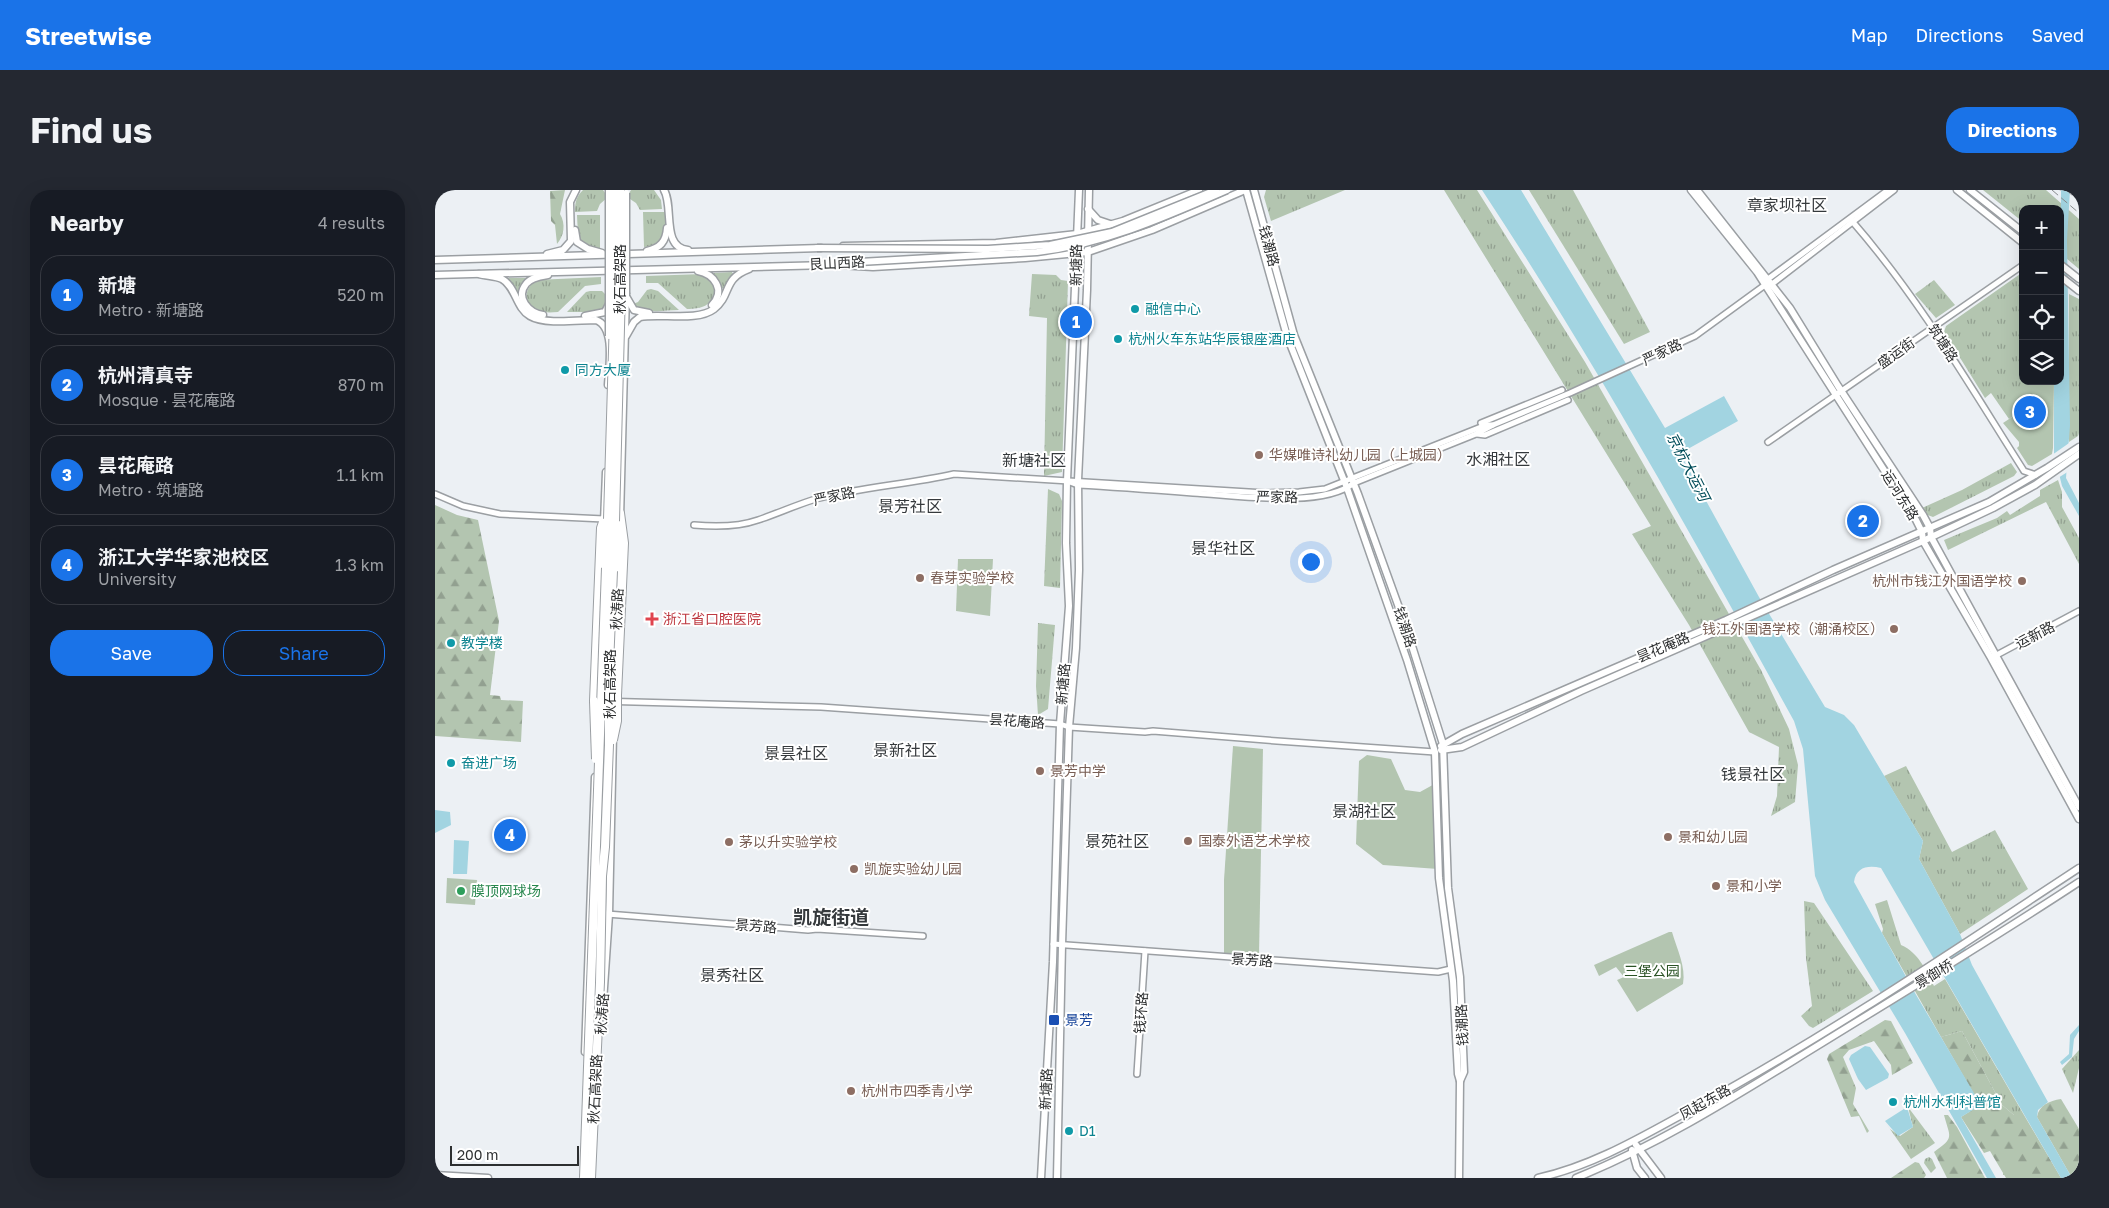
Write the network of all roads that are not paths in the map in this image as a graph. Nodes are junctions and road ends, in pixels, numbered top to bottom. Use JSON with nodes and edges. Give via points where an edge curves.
{"nodes":[{"id":1,"x":577,"y":190,"type":"edge"},
{"id":2,"x":663,"y":190,"type":"edge"},
{"id":3,"x":1079,"y":190,"type":"edge"},
{"id":4,"x":1089,"y":190,"type":"edge"},
{"id":5,"x":1199,"y":190,"type":"edge"},
{"id":6,"x":1216,"y":190,"type":"edge"},
{"id":7,"x":1227,"y":190,"type":"edge"},
{"id":8,"x":1245,"y":190,"type":"edge"},
{"id":9,"x":1254,"y":190,"type":"edge"},
{"id":10,"x":1691,"y":190,"type":"edge"},
{"id":11,"x":1697,"y":190,"type":"edge"},
{"id":12,"x":1888,"y":190,"type":"edge"},
{"id":13,"x":1894,"y":190,"type":"edge"},
{"id":14,"x":1957,"y":190,"type":"edge"},
{"id":15,"x":1970,"y":190,"type":"edge"},
{"id":16,"x":610,"y":191,"type":"edge"},
{"id":17,"x":625,"y":191,"type":"edge"},
{"id":18,"x":1088,"y":209,"type":"junction"},
{"id":19,"x":1852,"y":222,"type":"junction"},
{"id":20,"x":1114,"y":224,"type":"junction"},
{"id":21,"x":2019,"y":229,"type":"edge"},
{"id":22,"x":1087,"y":231,"type":"junction"},
{"id":23,"x":1077,"y":234,"type":"junction"},
{"id":24,"x":2019,"y":240,"type":"edge"},
{"id":25,"x":817,"y":248,"type":"junction"},
{"id":26,"x":721,"y":251,"type":"junction"},
{"id":27,"x":1088,"y":252,"type":"junction"},
{"id":28,"x":633,"y":254,"type":"junction"},
{"id":29,"x":1076,"y":254,"type":"junction"},
{"id":30,"x":610,"y":255,"type":"junction"},
{"id":31,"x":531,"y":257,"type":"junction"},
{"id":32,"x":435,"y":260,"type":"edge"},
{"id":33,"x":824,"y":264,"type":"junction"},
{"id":34,"x":756,"y":267,"type":"junction"},
{"id":35,"x":2019,"y":267,"type":"edge"},
{"id":36,"x":2064,"y":267,"type":"edge"},
{"id":37,"x":685,"y":268,"type":"junction"},
{"id":38,"x":558,"y":272,"type":"junction"},
{"id":39,"x":479,"y":274,"type":"junction"},
{"id":40,"x":435,"y":275,"type":"edge"},
{"id":41,"x":2079,"y":279,"type":"edge"},
{"id":42,"x":2064,"y":280,"type":"edge"},
{"id":43,"x":1768,"y":283,"type":"junction"},
{"id":44,"x":2079,"y":291,"type":"edge"},
{"id":45,"x":626,"y":294,"type":"junction"},
{"id":46,"x":609,"y":303,"type":"junction"},
{"id":47,"x":1933,"y":327,"type":"junction"},
{"id":48,"x":609,"y":336,"type":"junction"},
{"id":49,"x":624,"y":339,"type":"junction"},
{"id":50,"x":1562,"y":390,"type":"dead end"},
{"id":51,"x":1839,"y":393,"type":"junction"},
{"id":52,"x":1568,"y":400,"type":"dead end"},
{"id":53,"x":1493,"y":425,"type":"junction"},
{"id":54,"x":1466,"y":433,"type":"junction"},
{"id":55,"x":1477,"y":434,"type":"junction"},
{"id":56,"x":1768,"y":442,"type":"dead end"},
{"id":57,"x":2079,"y":449,"type":"edge"},
{"id":58,"x":2023,"y":471,"type":"junction"},
{"id":59,"x":2049,"y":471,"type":"junction"},
{"id":60,"x":2036,"y":475,"type":"junction"},
{"id":61,"x":1067,"y":481,"type":"junction"},
{"id":62,"x":1353,"y":481,"type":"junction"},
{"id":63,"x":1078,"y":482,"type":"junction"},
{"id":64,"x":2021,"y":484,"type":"junction"},
{"id":65,"x":1346,"y":485,"type":"junction"},
{"id":66,"x":435,"y":494,"type":"edge"},
{"id":67,"x":620,"y":513,"type":"junction"},
{"id":68,"x":604,"y":519,"type":"junction"},
{"id":69,"x":694,"y":525,"type":"dead end"},
{"id":70,"x":1930,"y":528,"type":"junction"},
{"id":71,"x":1922,"y":532,"type":"junction"},
{"id":72,"x":1931,"y":538,"type":"junction"},
{"id":73,"x":1923,"y":541,"type":"junction"},
{"id":74,"x":2079,"y":612,"type":"edge"},
{"id":75,"x":1993,"y":656,"type":"junction"},
{"id":76,"x":597,"y":701,"type":"junction"},
{"id":77,"x":614,"y":702,"type":"junction"},
{"id":78,"x":1059,"y":724,"type":"junction"},
{"id":79,"x":1069,"y":727,"type":"junction"},
{"id":80,"x":1444,"y":747,"type":"junction"},
{"id":81,"x":1435,"y":752,"type":"junction"},
{"id":82,"x":608,"y":762,"type":"junction"},
{"id":83,"x":598,"y":786,"type":"junction"},
{"id":84,"x":2079,"y":807,"type":"edge"},
{"id":85,"x":2079,"y":819,"type":"edge"},
{"id":86,"x":2079,"y":868,"type":"edge"},
{"id":87,"x":2079,"y":882,"type":"edge"},
{"id":88,"x":589,"y":912,"type":"junction"},
{"id":89,"x":609,"y":914,"type":"junction"},
{"id":90,"x":923,"y":936,"type":"dead end"},
{"id":91,"x":1053,"y":944,"type":"junction"},
{"id":92,"x":1062,"y":945,"type":"junction"},
{"id":93,"x":1145,"y":951,"type":"junction"},
{"id":94,"x":1451,"y":969,"type":"junction"},
{"id":95,"x":1865,"y":1008,"type":"joint"},
{"id":96,"x":1869,"y":1014,"type":"joint"},
{"id":97,"x":1137,"y":1074,"type":"dead end"},
{"id":98,"x":1460,"y":1081,"type":"junction"},
{"id":99,"x":1633,"y":1141,"type":"junction"},
{"id":100,"x":1638,"y":1149,"type":"junction"},
{"id":101,"x":1631,"y":1152,"type":"junction"},
{"id":102,"x":435,"y":1176,"type":"edge"},
{"id":103,"x":488,"y":1178,"type":"edge"},
{"id":104,"x":582,"y":1178,"type":"edge"},
{"id":105,"x":592,"y":1178,"type":"edge"},
{"id":106,"x":1041,"y":1178,"type":"edge"},
{"id":107,"x":1057,"y":1178,"type":"edge"},
{"id":108,"x":1459,"y":1178,"type":"edge"},
{"id":109,"x":1537,"y":1178,"type":"edge"},
{"id":110,"x":1576,"y":1178,"type":"edge"},
{"id":111,"x":1645,"y":1178,"type":"edge"},
{"id":112,"x":1661,"y":1178,"type":"edge"}],
"edges":[{"from":1,"to":30,"type":"main road","via":[[574,202],[577,242],[588,250]]},
{"from":1,"to":31,"type":"main road","via":[[571,202],[571,241],[563,250]]},
{"from":2,"to":26,"type":"main road","via":[[668,200],[670,234],[678,246],[684,250]]},
{"from":2,"to":28,"type":"main road","via":[[667,224],[664,242],[656,248]]},
{"from":3,"to":23,"type":"main road","name":"新塘路"},
{"from":4,"to":18,"type":"main road","name":"新塘路"},
{"from":5,"to":20,"type":"main road"},
{"from":6,"to":25,"type":"main road","name":"艮山西路","bridge":true,"via":[[1112,232],[1050,245],[987,249]]},
{"from":7,"to":33,"type":"main road","name":"艮山西路","bridge":true,"via":[[1137,229],[1068,248]]},
{"from":8,"to":27,"type":"main road","via":[[1152,230]]},
{"from":8,"to":65,"type":"main road","name":"钱潮路","via":[[1287,336]]},
{"from":9,"to":62,"type":"main road","name":"钱潮路","via":[[1294,336]]},
{"from":10,"to":43,"type":"main road","name":"运河东路"},
{"from":11,"to":43,"type":"main road","name":"运河东路"},
{"from":12,"to":43,"type":"street","name":"严家路"},
{"from":13,"to":19,"type":"street","name":"严家路"},
{"from":14,"to":24,"type":"main road"},
{"from":15,"to":21,"type":"main road"},
{"from":16,"to":46,"type":"main road","name":"秋涛路","bridge":true},
{"from":16,"to":83,"type":"highway","name":"秋石高架路","bridge":true,"via":[[615,317]]},
{"from":17,"to":45,"type":"main road","name":"秋涛路","bridge":true},
{"from":17,"to":82,"type":"highway","name":"秋石高架路","bridge":true},
{"from":18,"to":20,"type":"main road","via":[[1098,220]]},
{"from":18,"to":22,"type":"main road","name":"新塘路"},
{"from":19,"to":43,"type":"street","name":"严家路"},
{"from":19,"to":47,"type":"street","name":"筑塘路","via":[[1877,250]]},
{"from":20,"to":22,"type":"main road"},
{"from":22,"to":23,"type":"main road"},
{"from":22,"to":27,"type":"main road","name":"新塘路"},
{"from":23,"to":25,"type":"main road","bridge":true,"via":[[996,243]]},
{"from":23,"to":29,"type":"main road","name":"新塘路"},
{"from":25,"to":26,"type":"main road","name":"艮山西路"},
{"from":26,"to":28,"type":"main road","name":"艮山西路"},
{"from":27,"to":29,"type":"main road"},
{"from":27,"to":63,"type":"main road","name":"新塘路"},
{"from":28,"to":30,"type":"main road","name":"艮山西路","bridge":true},
{"from":29,"to":33,"type":"main road","bridge":true,"via":[[873,267]]},
{"from":29,"to":61,"type":"main road","name":"新塘路"},
{"from":30,"to":31,"type":"main road","name":"艮山西路"},
{"from":31,"to":32,"type":"main road","name":"艮山西路"},
{"from":33,"to":34,"type":"main road","name":"艮山西路"},
{"from":34,"to":37,"type":"main road","name":"艮山西路"},
{"from":34,"to":49,"type":"main road","via":[[734,277],[713,309],[699,315],[640,317]]},
{"from":35,"to":47,"type":"street","name":"盛运街"},
{"from":36,"to":41,"type":"main road"},
{"from":37,"to":38,"type":"main road","name":"艮山西路","bridge":true},
{"from":37,"to":45,"type":"main road","via":[[706,273],[718,286],[715,302],[705,310],[639,312],[631,307]]},
{"from":38,"to":39,"type":"main road","name":"艮山西路"},
{"from":38,"to":46,"type":"main road","via":[[526,284],[523,301],[532,312],[549,316],[589,316],[605,312]]},
{"from":39,"to":40,"type":"main road","name":"艮山西路"},
{"from":39,"to":48,"type":"main road","via":[[502,279],[521,309],[533,317],[597,320],[606,325]]},
{"from":42,"to":44,"type":"main road"},
{"from":43,"to":51,"type":"main road","name":"运河东路","via":[[1790,308]]},
{"from":43,"to":53,"type":"street","name":"严家路","via":[[1695,336]]},
{"from":45,"to":49,"type":"main road","name":"秋涛路"},
{"from":46,"to":48,"type":"main road","name":"秋涛路","bridge":true},
{"from":47,"to":51,"type":"street","name":"盛运街"},
{"from":47,"to":58,"type":"street","name":"筑塘路"},
{"from":48,"to":68,"type":"main road","name":"秋涛路","bridge":true},
{"from":49,"to":67,"type":"main road","name":"秋涛路"},
{"from":50,"to":54,"type":"street","name":"严家路","via":[[1471,427]]},
{"from":51,"to":56,"type":"street","name":"盛运街"},
{"from":51,"to":70,"type":"main road","name":"运河东路"},
{"from":51,"to":71,"type":"main road","name":"运河东路"},
{"from":52,"to":55,"type":"street","name":"严家路","via":[[1485,435]]},
{"from":53,"to":54,"type":"street","name":"严家路"},
{"from":53,"to":55,"type":"street","name":"严家路"},
{"from":54,"to":62,"type":"street","name":"严家路"},
{"from":55,"to":62,"type":"street","name":"严家路"},
{"from":57,"to":59,"type":"main road","name":"昙花庵路"},
{"from":58,"to":60,"type":"street"},
{"from":58,"to":64,"type":"street"},
{"from":59,"to":60,"type":"main road","name":"昙花庵路"},
{"from":59,"to":72,"type":"main road","name":"昙花庵路","via":[[2016,496]]},
{"from":60,"to":64,"type":"main road","name":"昙花庵路"},
{"from":61,"to":63,"type":"street","name":"严家路"},
{"from":61,"to":69,"type":"street","name":"严家路","via":[[954,474],[820,498],[735,525]]},
{"from":61,"to":78,"type":"main road","name":"新塘路","via":[[1069,606]]},
{"from":62,"to":65,"type":"street","name":"严家路"},
{"from":62,"to":80,"type":"main road","name":"钱潮路","via":[[1406,627]]},
{"from":63,"to":65,"type":"street","name":"严家路","via":[[1282,498],[1325,495]]},
{"from":63,"to":79,"type":"main road","name":"新塘路","via":[[1079,570]]},
{"from":64,"to":70,"type":"main road","name":"昙花庵路"},
{"from":65,"to":81,"type":"main road","name":"钱潮路","via":[[1407,660]]},
{"from":66,"to":68,"type":"street","via":[[463,506],[500,514]]},
{"from":67,"to":77,"type":"main road","name":"秋涛路"},
{"from":67,"to":82,"type":"highway","bridge":true,"via":[[624,543],[617,721]]},
{"from":68,"to":76,"type":"main road","name":"秋涛路"},
{"from":68,"to":83,"type":"highway","bridge":true,"via":[[601,528],[594,724]]},
{"from":70,"to":71,"type":"main road","name":"昙花庵路"},
{"from":70,"to":72,"type":"main road","name":"运河东路"},
{"from":71,"to":73,"type":"main road","name":"运河东路"},
{"from":71,"to":80,"type":"main road","name":"昙花庵路"},
{"from":72,"to":73,"type":"main road","name":"昙花庵路"},
{"from":72,"to":75,"type":"main road","name":"运河东路"},
{"from":73,"to":75,"type":"main road","name":"运河东路"},
{"from":73,"to":80,"type":"main road","name":"昙花庵路","via":[[1461,747]]},
{"from":74,"to":75,"type":"street","name":"运新路"},
{"from":75,"to":84,"type":"main road","name":"运河东路"},
{"from":75,"to":85,"type":"main road","name":"运河东路"},
{"from":76,"to":77,"type":"street","name":"昙花庵路"},
{"from":76,"to":88,"type":"main road","name":"秋涛路"},
{"from":77,"to":78,"type":"street","name":"昙花庵路","via":[[821,707]]},
{"from":77,"to":89,"type":"main road","name":"秋涛路"},
{"from":78,"to":79,"type":"street","name":"昙花庵路"},
{"from":78,"to":91,"type":"main road","name":"新塘路"},
{"from":79,"to":81,"type":"street","name":"昙花庵路"},
{"from":79,"to":92,"type":"main road","name":"新塘路"},
{"from":80,"to":81,"type":"main road","name":"昙花庵路"},
{"from":80,"to":98,"type":"main road","name":"钱潮路","via":[[1448,888],[1459,966],[1464,1072]]},
{"from":81,"to":94,"type":"main road","name":"钱潮路","via":[[1439,878]]},
{"from":82,"to":105,"type":"highway","name":"秋石高架路","bridge":true},
{"from":83,"to":104,"type":"highway","name":"秋石高架路","bridge":true},
{"from":86,"to":95,"type":"main road","name":"景御桥"},
{"from":87,"to":96,"type":"main road","name":"景御桥"},
{"from":88,"to":89,"type":"street","name":"景芳路"},
{"from":88,"to":104,"type":"main road","name":"秋涛路"},
{"from":89,"to":90,"type":"street","name":"景芳路"},
{"from":89,"to":105,"type":"main road","name":"秋涛路"},
{"from":91,"to":92,"type":"street","name":"景芳路"},
{"from":91,"to":106,"type":"main road","name":"新塘路"},
{"from":92,"to":93,"type":"street","name":"景芳路"},
{"from":92,"to":107,"type":"main road","name":"新塘路"},
{"from":93,"to":94,"type":"street","name":"景芳路","via":[[1438,972]]},
{"from":93,"to":97,"type":"street","name":"钱环路"},
{"from":94,"to":98,"type":"main road","name":"钱潮路"},
{"from":95,"to":99,"type":"main road","name":"凤起东路","via":[[1735,1086]]},
{"from":96,"to":100,"type":"main road","name":"凤起东路","via":[[1711,1111]]},
{"from":98,"to":108,"type":"main road","name":"钱潮路"},
{"from":99,"to":100,"type":"main road"},
{"from":99,"to":101,"type":"main road"},
{"from":99,"to":109,"type":"main road","name":"凤起东路","via":[[1591,1162]]},
{"from":100,"to":101,"type":"main road","name":"凤起东路"},
{"from":100,"to":112,"type":"main road"},
{"from":101,"to":110,"type":"main road","name":"凤起东路"},
{"from":101,"to":111,"type":"main road"},
{"from":102,"to":103,"type":"main road"}]}
